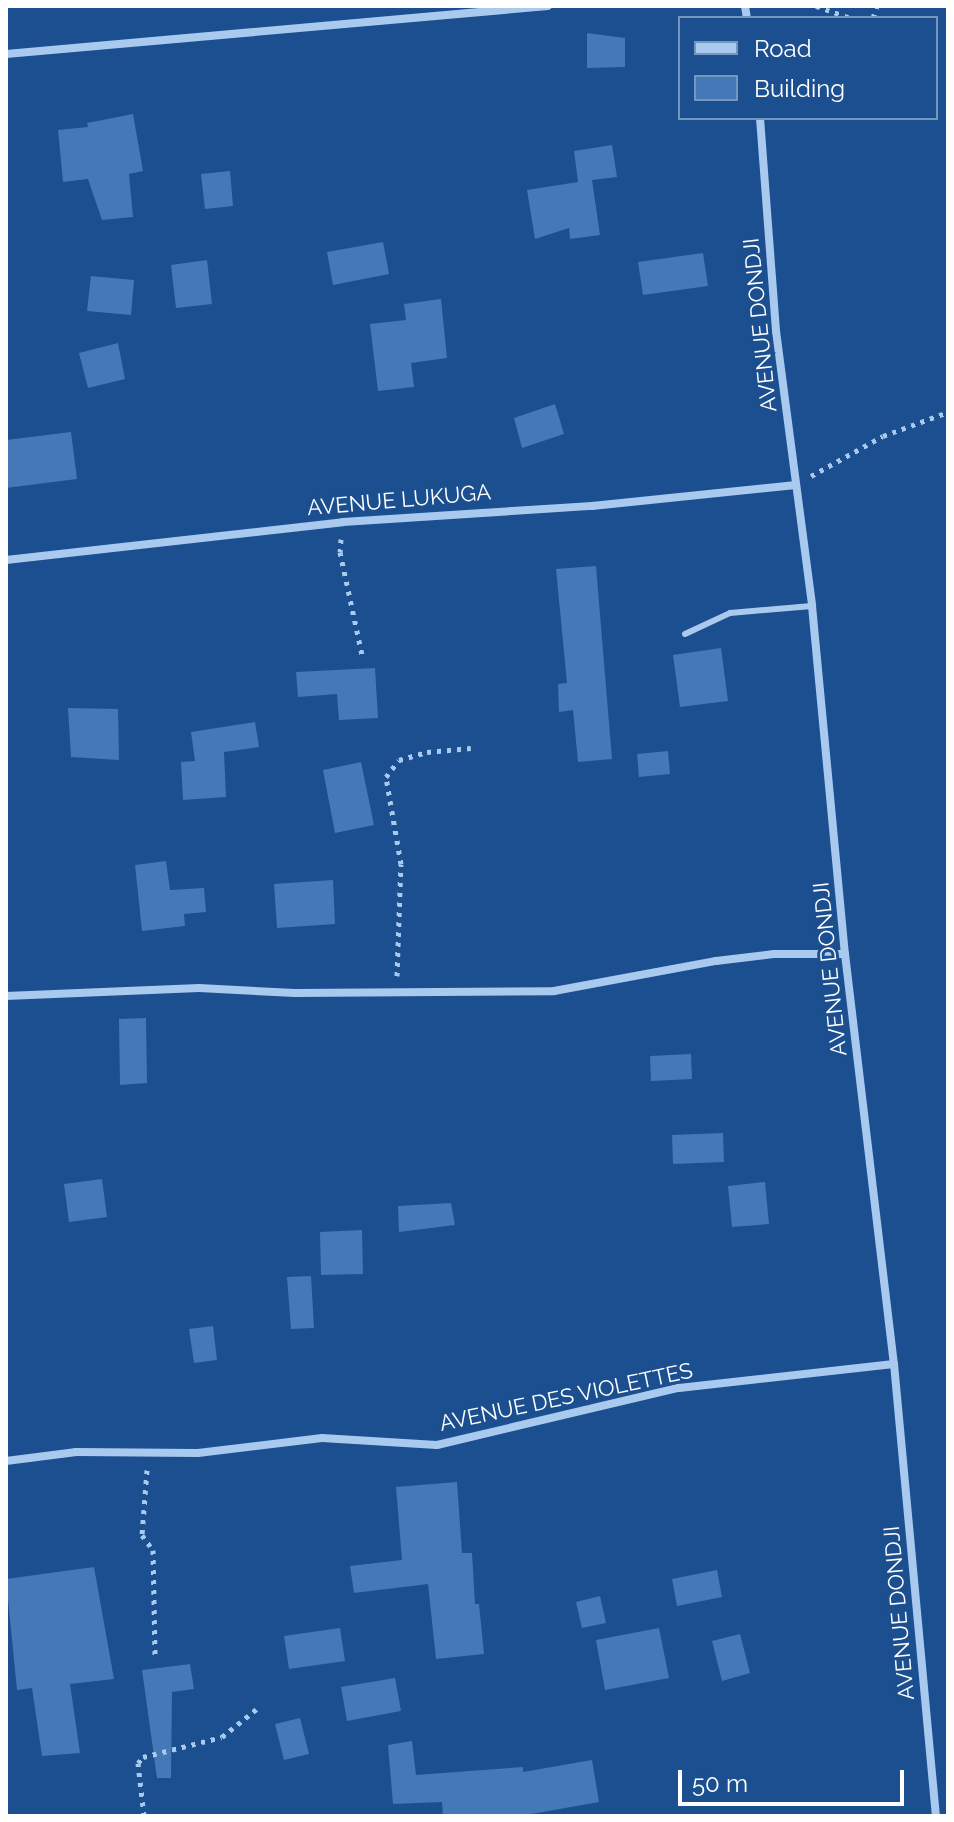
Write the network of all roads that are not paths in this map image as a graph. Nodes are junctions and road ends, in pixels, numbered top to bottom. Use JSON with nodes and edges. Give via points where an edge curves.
{"nodes":[{"id":1,"x":548,"y":6,"type":"edge"},
{"id":2,"x":6,"y":54,"type":"edge"},
{"id":3,"x":760,"y":120,"type":"edge"},
{"id":4,"x":796,"y":485,"type":"junction"},
{"id":5,"x":6,"y":560,"type":"edge"},
{"id":6,"x":812,"y":606,"type":"junction"},
{"id":7,"x":685,"y":634,"type":"dead end"},
{"id":8,"x":845,"y":954,"type":"junction"},
{"id":9,"x":6,"y":996,"type":"edge"},
{"id":10,"x":894,"y":1364,"type":"junction"},
{"id":11,"x":6,"y":1461,"type":"edge"},
{"id":12,"x":936,"y":1816,"type":"edge"}],
"edges":[{"from":1,"to":2,"type":"street"},
{"from":3,"to":4,"type":"street","name":"AVENUE DONDJI","via":[[776,331]]},
{"from":4,"to":5,"type":"street","name":"AVENUE LUKUGA","via":[[592,506],[343,522]]},
{"from":4,"to":6,"type":"street","name":"AVENUE DONDJI"},
{"from":6,"to":7,"type":"lane","via":[[730,613]]},
{"from":6,"to":8,"type":"street","name":"AVENUE DONDJI"},
{"from":8,"to":9,"type":"street","via":[[716,961],[554,991],[199,988]]},
{"from":8,"to":10,"type":"street","name":"AVENUE DONDJI"},
{"from":10,"to":11,"type":"street","name":"AVENUE DES VIOLETTES","via":[[679,1388],[437,1445],[332,1437],[198,1453],[76,1452]]},
{"from":10,"to":12,"type":"street","name":"AVENUE DONDJI"}]}
